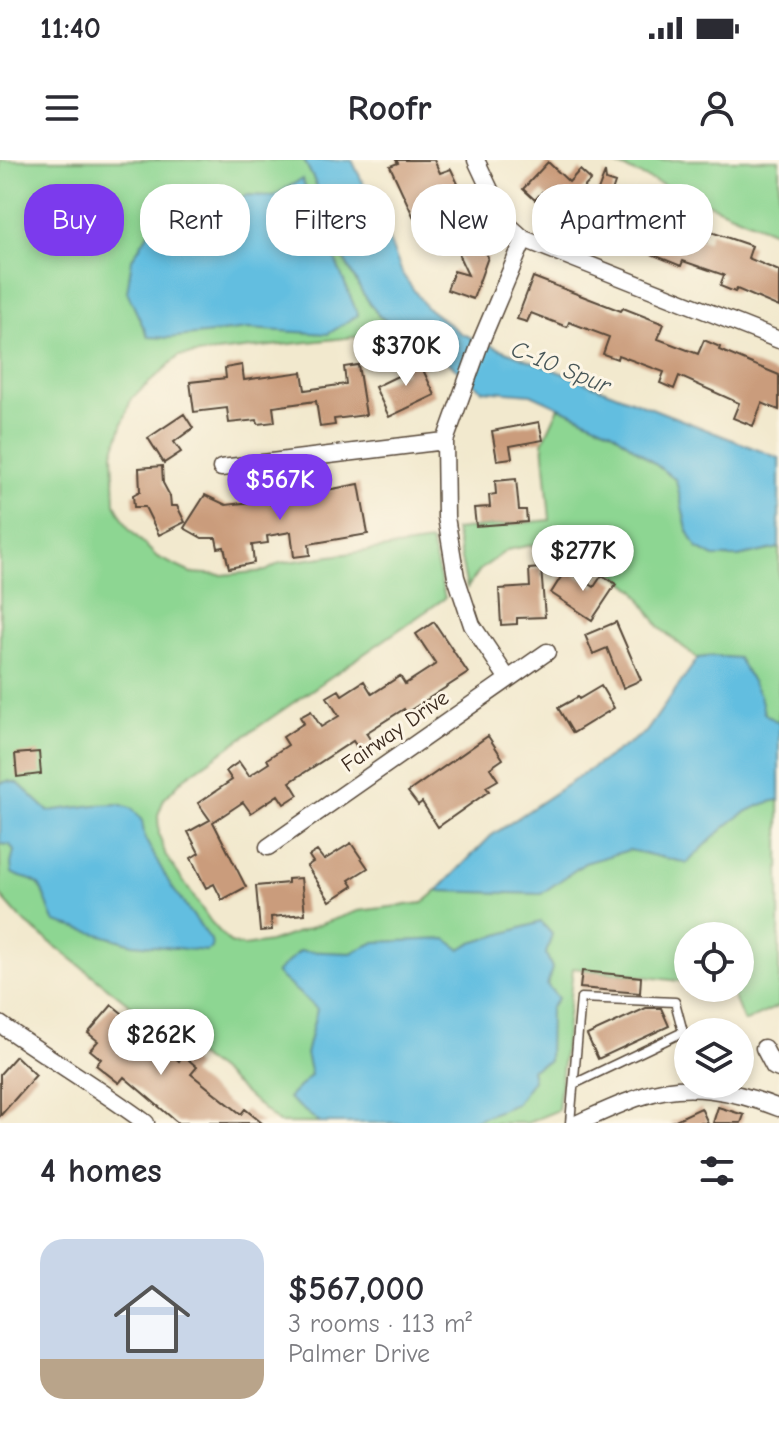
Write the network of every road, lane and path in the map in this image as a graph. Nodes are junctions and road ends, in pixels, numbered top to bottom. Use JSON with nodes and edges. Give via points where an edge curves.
{"nodes":[{"id":1,"x":476,"y":160,"type":"edge"},
{"id":2,"x":524,"y":239,"type":"junction"},
{"id":3,"x":779,"y":340,"type":"edge"},
{"id":4,"x":445,"y":441,"type":"junction"},
{"id":5,"x":221,"y":468,"type":"dead end"},
{"id":6,"x":547,"y":652,"type":"dead end"},
{"id":7,"x":508,"y":679,"type":"junction"},
{"id":8,"x":268,"y":847,"type":"dead end"},
{"id":9,"x":0,"y":1024,"type":"edge"},
{"id":10,"x":764,"y":1048,"type":"dead end"},
{"id":11,"x":779,"y":1069,"type":"edge"},
{"id":12,"x":574,"y":1084,"type":"junction"},
{"id":13,"x":779,"y":1108,"type":"edge"},
{"id":14,"x":146,"y":1123,"type":"edge"},
{"id":15,"x":570,"y":1123,"type":"edge"},
{"id":16,"x":578,"y":1123,"type":"edge"}],
"edges":[{"from":1,"to":2,"type":"street","via":[[505,222]]},
{"from":2,"to":3,"type":"street"},
{"from":2,"to":4,"type":"street"},
{"from":4,"to":5,"type":"street"},
{"from":4,"to":7,"type":"street","via":[[446,517],[456,577],[472,625]]},
{"from":6,"to":7,"type":"street","name":"Fairway Drive"},
{"from":7,"to":8,"type":"street","name":"Fairway Drive"},
{"from":9,"to":14,"type":"street"},
{"from":10,"to":11,"type":"street"},
{"from":12,"to":12,"type":"lane","via":[[683,1032],[675,1002],[581,998]]},
{"from":12,"to":15,"type":"lane"},
{"from":13,"to":16,"type":"street","via":[[709,1088],[677,1088]]}]}
